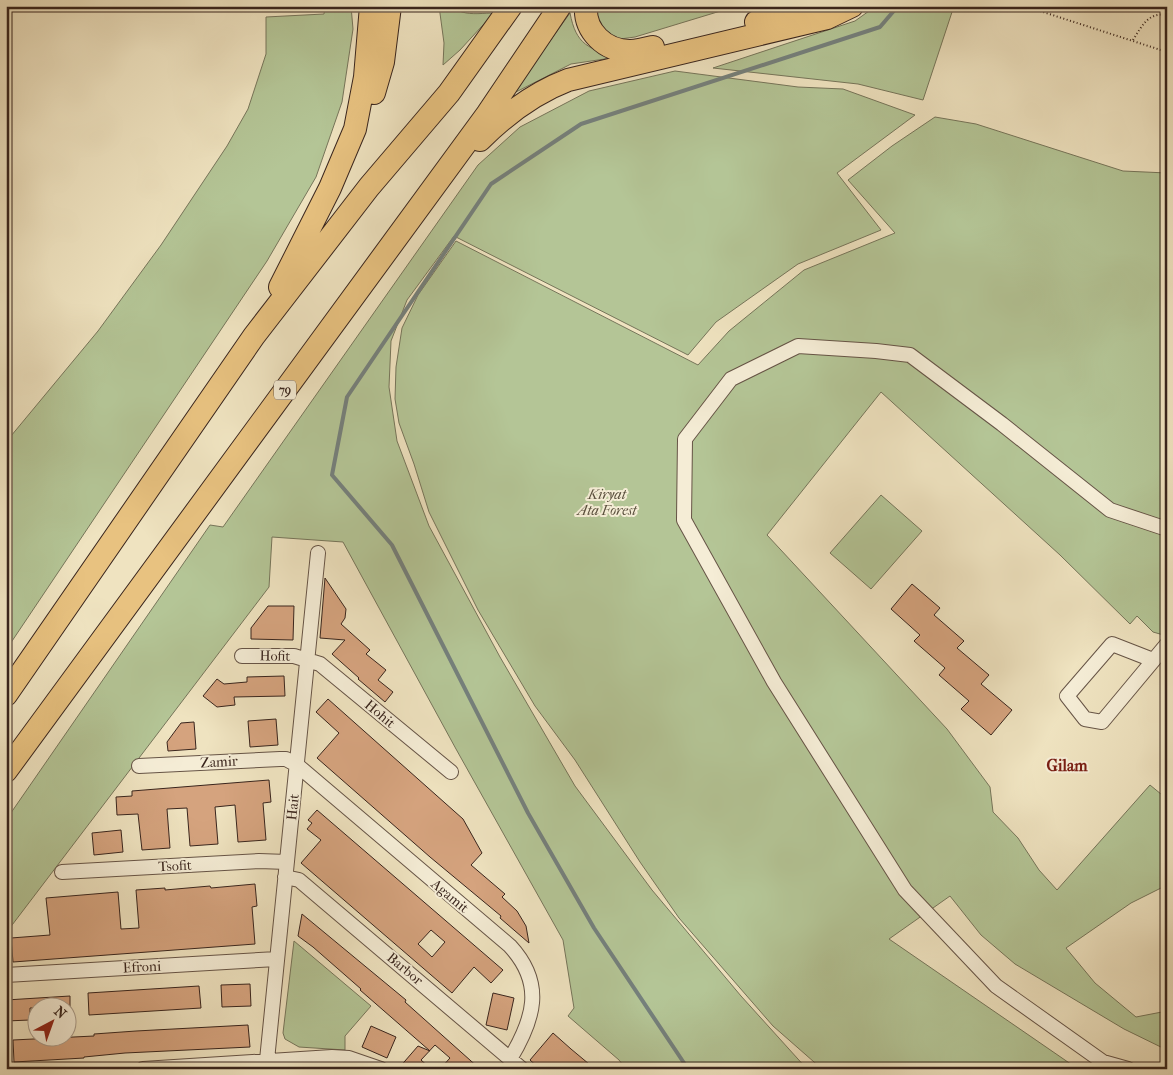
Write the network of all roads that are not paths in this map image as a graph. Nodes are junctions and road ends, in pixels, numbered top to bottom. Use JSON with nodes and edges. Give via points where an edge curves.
{"nodes":[{"id":1,"x":371,"y":6,"type":"edge"},
{"id":2,"x":390,"y":6,"type":"edge"},
{"id":3,"x":511,"y":6,"type":"edge"},
{"id":4,"x":560,"y":6,"type":"edge"},
{"id":5,"x":586,"y":6,"type":"edge"},
{"id":6,"x":796,"y":6,"type":"edge"},
{"id":7,"x":819,"y":6,"type":"edge"},
{"id":8,"x":852,"y":6,"type":"edge"},
{"id":9,"x":756,"y":22,"type":"junction"},
{"id":10,"x":355,"y":129,"type":"junction"},
{"id":11,"x":426,"y":197,"type":"junction"},
{"id":12,"x":254,"y":336,"type":"junction"},
{"id":13,"x":1167,"y":529,"type":"edge"},
{"id":14,"x":318,"y":553,"type":"dead end"},
{"id":15,"x":1167,"y":644,"type":"edge"},
{"id":16,"x":242,"y":656,"type":"dead end"},
{"id":17,"x":307,"y":659,"type":"junction"},
{"id":18,"x":1154,"y":660,"type":"junction"},
{"id":19,"x":6,"y":695,"type":"edge"},
{"id":20,"x":297,"y":765,"type":"junction"},
{"id":21,"x":139,"y":766,"type":"dead end"},
{"id":22,"x":6,"y":771,"type":"edge"},
{"id":23,"x":451,"y":772,"type":"dead end"},
{"id":24,"x":287,"y":862,"type":"junction"},
{"id":25,"x":62,"y":872,"type":"dead end"},
{"id":26,"x":285,"y":877,"type":"junction"},
{"id":27,"x":277,"y":959,"type":"junction"},
{"id":28,"x":6,"y":974,"type":"edge"},
{"id":29,"x":510,"y":1059,"type":"junction"},
{"id":30,"x":267,"y":1060,"type":"junction"},
{"id":31,"x":143,"y":1069,"type":"edge"},
{"id":32,"x":381,"y":1069,"type":"edge"},
{"id":33,"x":522,"y":1069,"type":"edge"},
{"id":34,"x":1128,"y":1069,"type":"edge"}],
"edges":[{"from":1,"to":10,"type":"highway","via":[[366,77]]},
{"from":2,"to":10,"type":"highway","via":[[383,62],[371,102]]},
{"from":3,"to":12,"type":"highway","via":[[431,115],[369,186]]},
{"from":4,"to":11,"type":"highway","number":"79","via":[[488,113]]},
{"from":5,"to":9,"type":"highway","via":[[587,20],[595,36],[619,50],[630,51]]},
{"from":6,"to":9,"type":"highway"},
{"from":7,"to":9,"type":"highway"},
{"from":8,"to":11,"type":"highway","via":[[827,18],[552,86],[504,117]]},
{"from":10,"to":12,"type":"highway","via":[[330,188]]},
{"from":11,"to":22,"type":"highway","number":"79"},
{"from":12,"to":19,"type":"highway"},
{"from":13,"to":34,"type":"street","via":[[1110,510],[910,355],[798,346],[731,379],[685,439],[684,520],[774,682],[905,890],[996,986],[1103,1062]]},
{"from":14,"to":17,"type":"street","name":"Hait"},
{"from":15,"to":18,"type":"street"},
{"from":16,"to":17,"type":"street","name":"Hofit","via":[[285,655]]},
{"from":17,"to":20,"type":"street","name":"Hait"},
{"from":17,"to":23,"type":"street","name":"Hohit","via":[[325,668]]},
{"from":18,"to":18,"type":"street","via":[[1112,644],[1067,696],[1085,719],[1102,722]]},
{"from":20,"to":21,"type":"street","name":"Zamir","via":[[280,759]]},
{"from":20,"to":24,"type":"street","name":"Hait"},
{"from":20,"to":29,"type":"street","name":"Agamit","via":[[519,956],[531,983],[532,1011],[524,1036]]},
{"from":24,"to":25,"type":"street","name":"Tsofit"},
{"from":24,"to":26,"type":"street","name":"Hait"},
{"from":26,"to":27,"type":"street","name":"Hait"},
{"from":26,"to":29,"type":"street","name":"Barbor","via":[[299,880]]},
{"from":27,"to":28,"type":"street","name":"Efroni"},
{"from":27,"to":30,"type":"street","name":"Hait"},
{"from":29,"to":33,"type":"street","name":"Barbor"},
{"from":30,"to":31,"type":"street"},
{"from":30,"to":32,"type":"street","via":[[349,1058]]}]}
